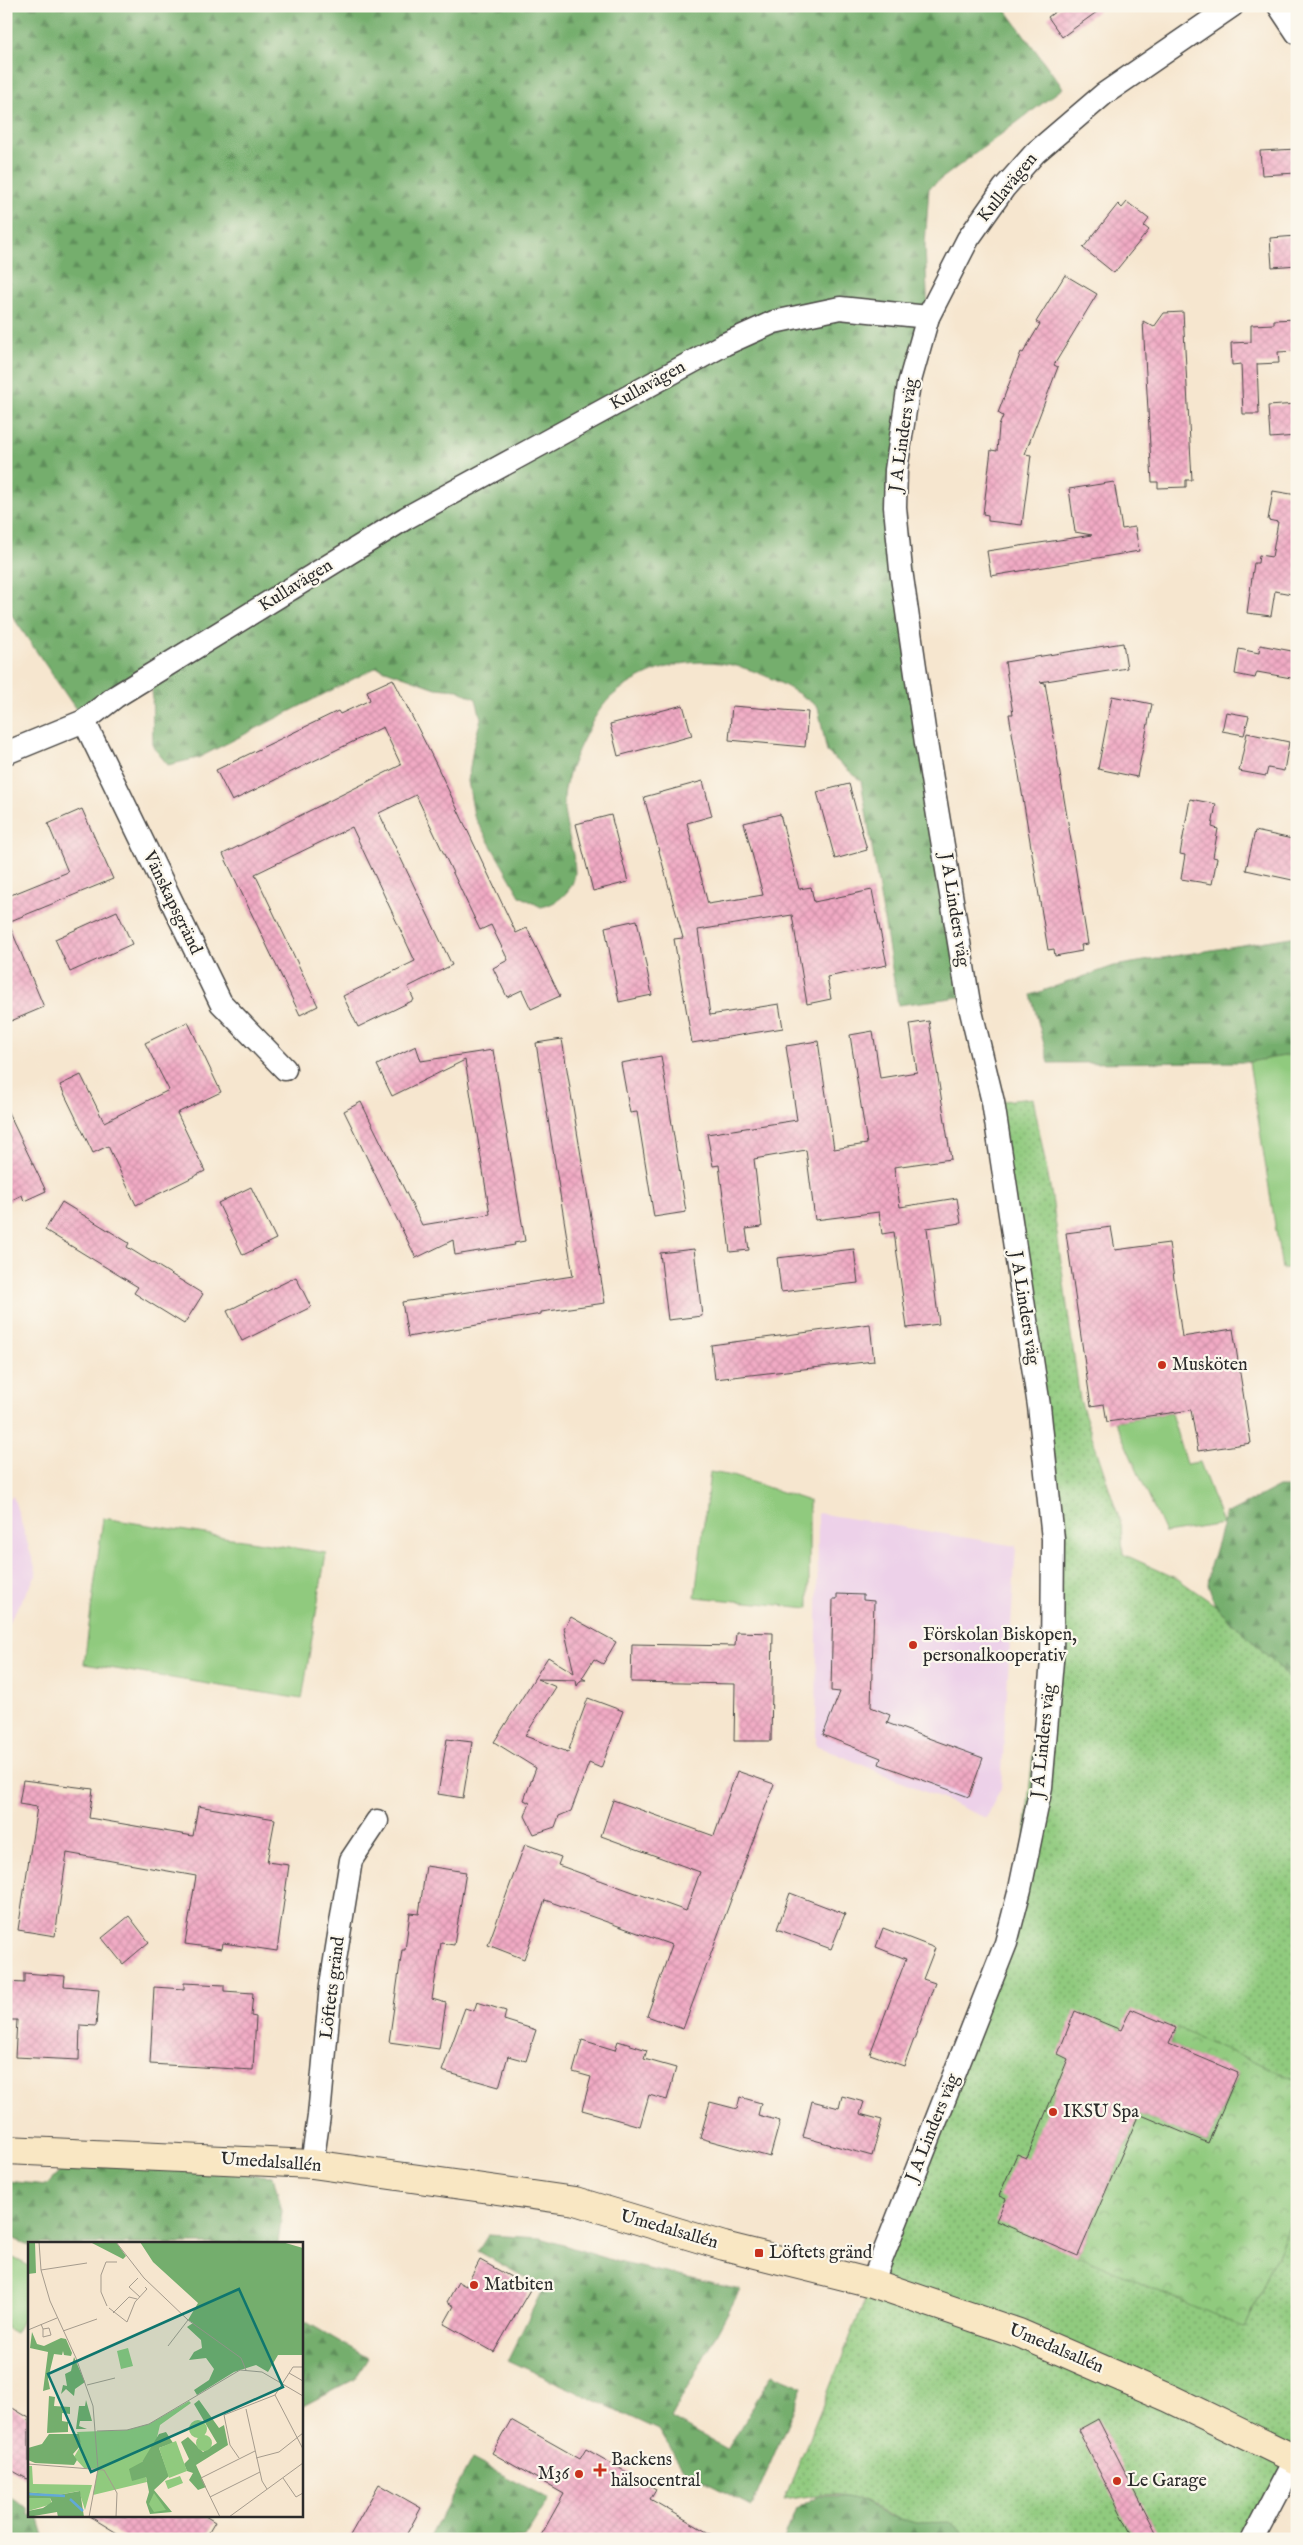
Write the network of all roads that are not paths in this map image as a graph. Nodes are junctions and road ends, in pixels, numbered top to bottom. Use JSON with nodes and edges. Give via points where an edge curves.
{"nodes":[{"id":1,"x":1232,"y":6,"type":"edge"},
{"id":2,"x":1279,"y":6,"type":"edge"},
{"id":3,"x":1297,"y":33,"type":"edge"},
{"id":4,"x":928,"y":317,"type":"junction"},
{"id":5,"x":84,"y":721,"type":"junction"},
{"id":6,"x":6,"y":753,"type":"edge"},
{"id":7,"x":285,"y":1069,"type":"dead end"},
{"id":8,"x":377,"y":1821,"type":"dead end"},
{"id":9,"x":6,"y":2150,"type":"edge"},
{"id":10,"x":312,"y":2164,"type":"junction"},
{"id":11,"x":872,"y":2283,"type":"junction"},
{"id":12,"x":1296,"y":2458,"type":"edge"},
{"id":13,"x":1254,"y":2539,"type":"edge"}],
"edges":[{"from":1,"to":4,"type":"street","name":"Kullavägen","via":[[1104,94],[1035,154],[1004,188],[968,239]]},
{"from":2,"to":3,"type":"street"},
{"from":4,"to":5,"type":"street","name":"Kullavägen","via":[[840,308],[774,322],[725,344],[406,518],[115,697]]},
{"from":4,"to":11,"type":"street","name":"J A Linders väg","via":[[909,384],[896,470],[895,507],[926,743],[969,1003],[993,1102],[1039,1406],[1053,1539],[1052,1661],[1041,1787],[1006,1942]]},
{"from":5,"to":6,"type":"street","name":"Kullavägen"},
{"from":5,"to":7,"type":"street","name":"Vänskapsgränd","via":[[221,1003]]},
{"from":8,"to":10,"type":"street","name":"Löftets gränd","via":[[352,1860],[331,1985]]},
{"from":9,"to":10,"type":"street","name":"Umedalsallén"},
{"from":10,"to":11,"type":"street","name":"Umedalsallén","via":[[575,2201],[724,2246]]},
{"from":11,"to":12,"type":"street","name":"Umedalsallén","via":[[1019,2333]]},
{"from":12,"to":13,"type":"street"}]}
